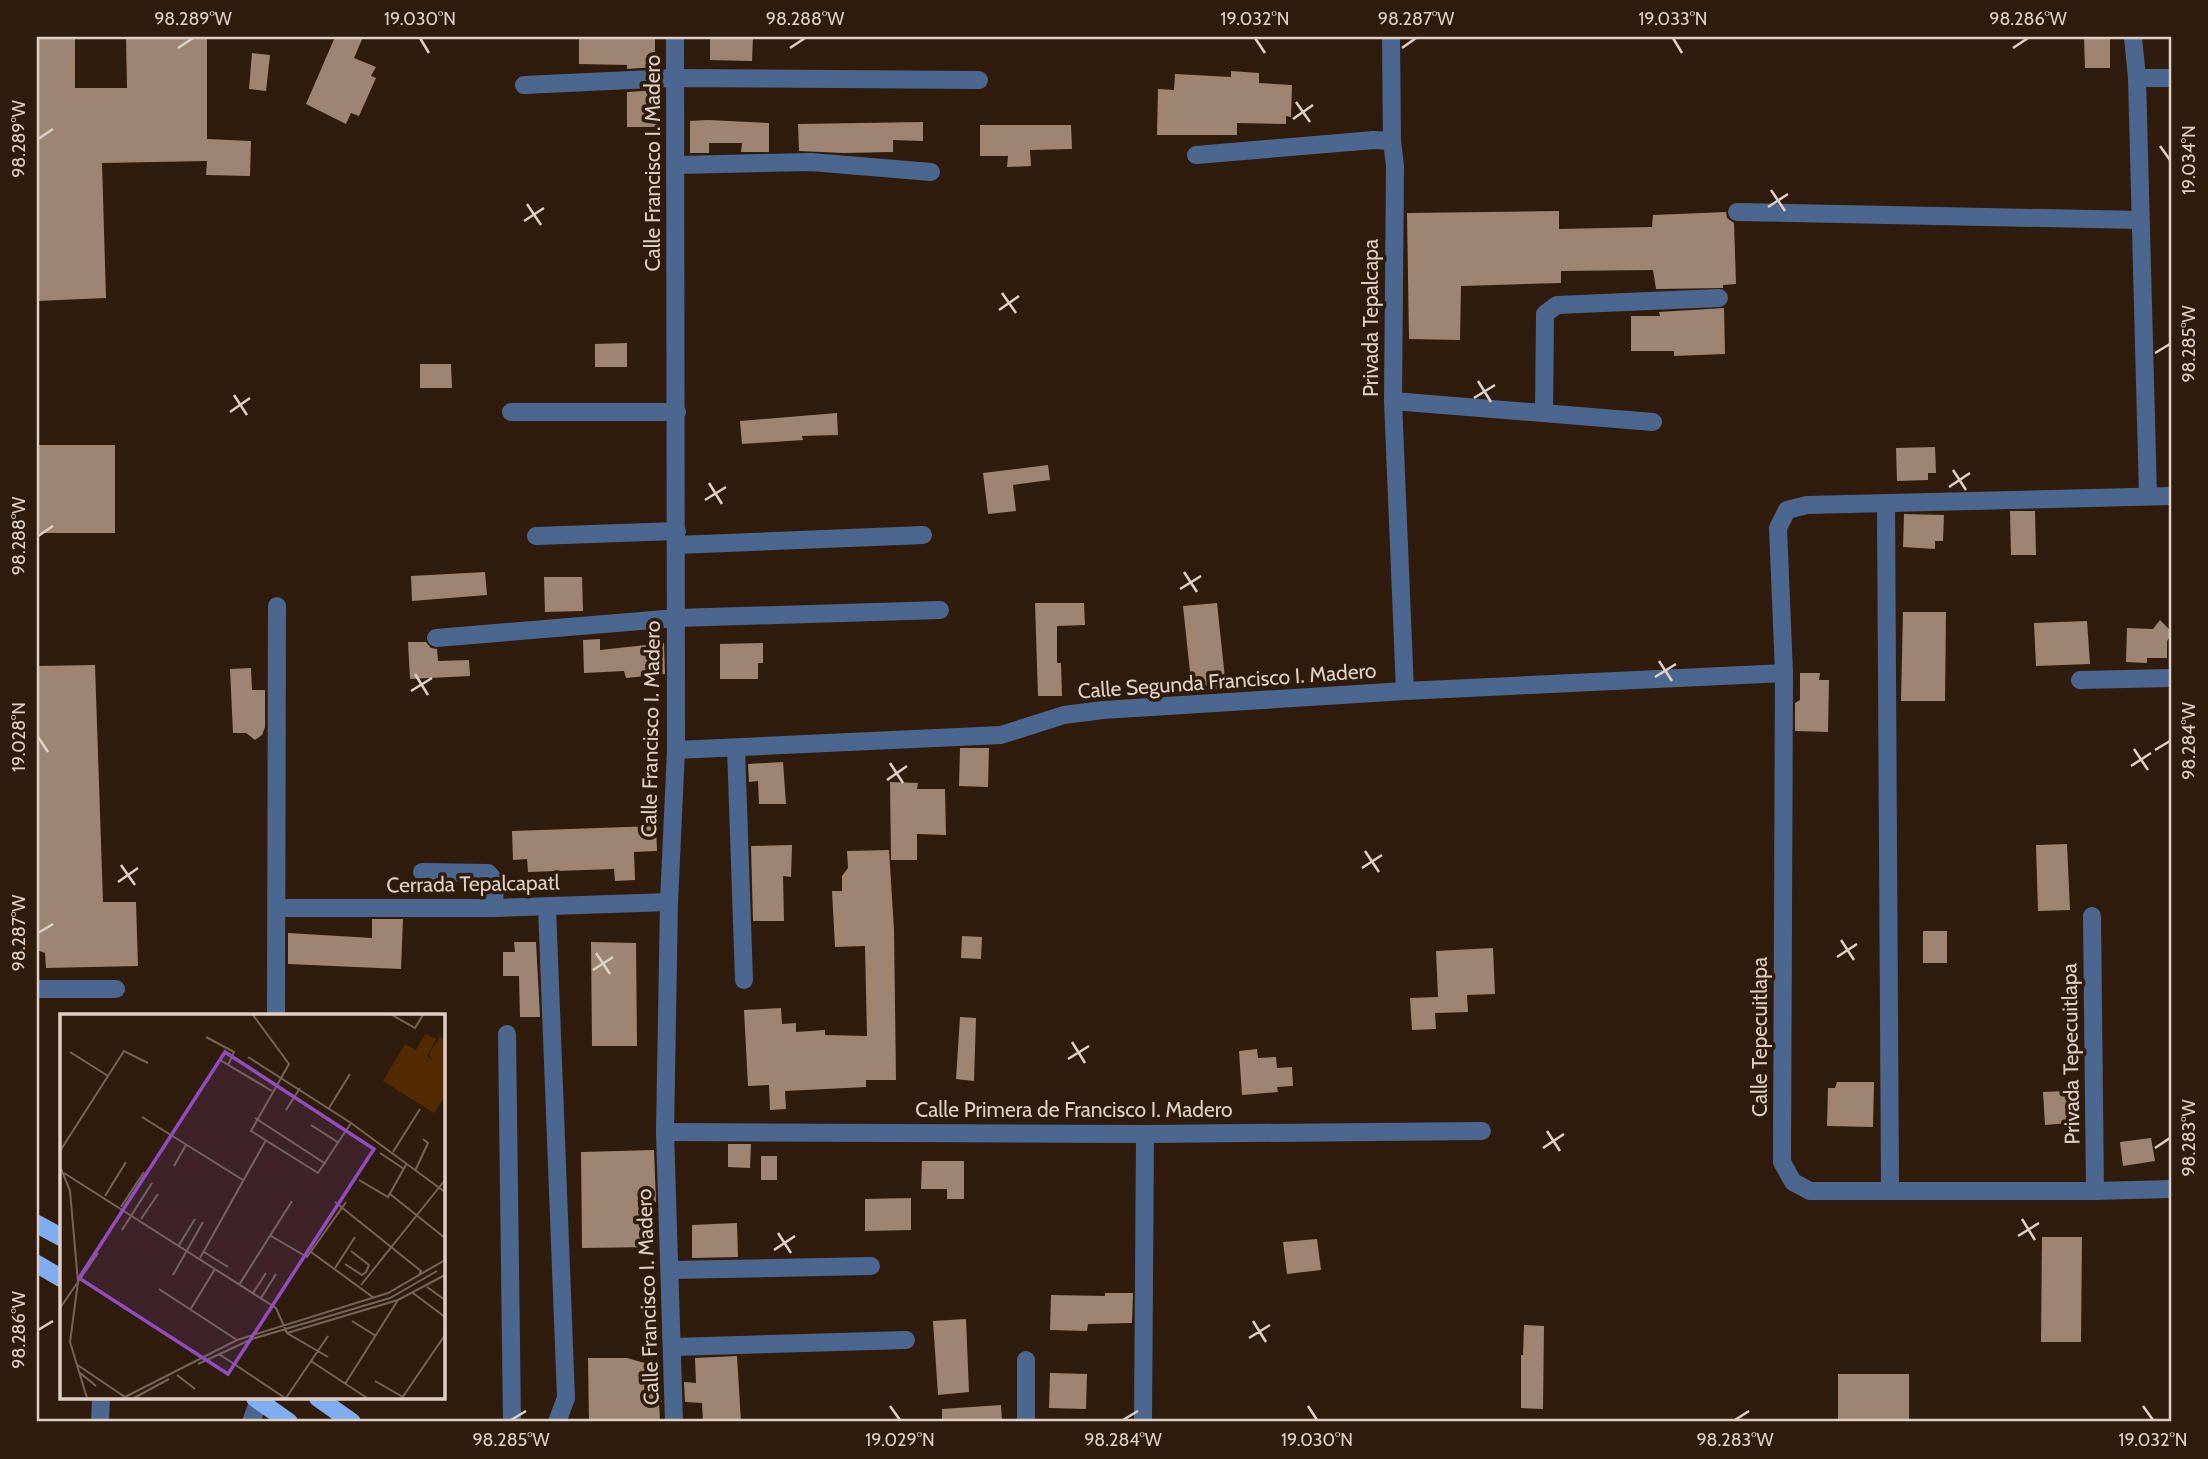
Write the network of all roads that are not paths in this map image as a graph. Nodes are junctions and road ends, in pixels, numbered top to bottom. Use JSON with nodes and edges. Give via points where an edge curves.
{"nodes":[{"id":1,"x":675,"y":37,"type":"edge"},
{"id":2,"x":1391,"y":37,"type":"edge"},
{"id":3,"x":2133,"y":37,"type":"edge"},
{"id":4,"x":674,"y":78,"type":"junction"},
{"id":5,"x":2137,"y":78,"type":"junction"},
{"id":6,"x":2171,"y":78,"type":"edge"},
{"id":7,"x":979,"y":80,"type":"dead end"},
{"id":8,"x":524,"y":85,"type":"dead end"},
{"id":9,"x":1392,"y":141,"type":"junction"},
{"id":10,"x":1196,"y":155,"type":"dead end"},
{"id":11,"x":677,"y":165,"type":"junction"},
{"id":12,"x":931,"y":172,"type":"dead end"},
{"id":13,"x":1737,"y":212,"type":"dead end"},
{"id":14,"x":2140,"y":220,"type":"junction"},
{"id":15,"x":1719,"y":298,"type":"dead end"},
{"id":16,"x":1393,"y":401,"type":"junction"},
{"id":17,"x":512,"y":412,"type":"dead end"},
{"id":18,"x":677,"y":412,"type":"junction"},
{"id":19,"x":1544,"y":413,"type":"junction"},
{"id":20,"x":1653,"y":422,"type":"dead end"},
{"id":21,"x":2148,"y":496,"type":"junction"},
{"id":22,"x":2171,"y":496,"type":"edge"},
{"id":23,"x":1886,"y":503,"type":"junction"},
{"id":24,"x":536,"y":536,"type":"dead end"},
{"id":25,"x":923,"y":536,"type":"dead end"},
{"id":26,"x":677,"y":538,"type":"junction"},
{"id":27,"x":277,"y":606,"type":"dead end"},
{"id":28,"x":940,"y":610,"type":"dead end"},
{"id":29,"x":677,"y":618,"type":"junction"},
{"id":30,"x":436,"y":638,"type":"dead end"},
{"id":31,"x":1783,"y":673,"type":"junction"},
{"id":32,"x":2171,"y":678,"type":"edge"},
{"id":33,"x":2080,"y":680,"type":"dead end"},
{"id":34,"x":1405,"y":691,"type":"junction"},
{"id":35,"x":736,"y":748,"type":"junction"},
{"id":36,"x":676,"y":750,"type":"junction"},
{"id":37,"x":422,"y":872,"type":"dead end"},
{"id":38,"x":669,"y":902,"type":"junction"},
{"id":39,"x":547,"y":907,"type":"junction"},
{"id":40,"x":277,"y":908,"type":"junction"},
{"id":41,"x":494,"y":908,"type":"junction"},
{"id":42,"x":2092,"y":916,"type":"dead end"},
{"id":43,"x":744,"y":980,"type":"dead end"},
{"id":44,"x":37,"y":989,"type":"edge"},
{"id":45,"x":116,"y":989,"type":"dead end"},
{"id":46,"x":276,"y":1014,"type":"edge"},
{"id":47,"x":507,"y":1034,"type":"dead end"},
{"id":48,"x":1482,"y":1130,"type":"dead end"},
{"id":49,"x":665,"y":1132,"type":"junction"},
{"id":50,"x":1145,"y":1134,"type":"junction"},
{"id":51,"x":2171,"y":1189,"type":"edge"},
{"id":52,"x":1890,"y":1190,"type":"junction"},
{"id":53,"x":2095,"y":1191,"type":"junction"},
{"id":54,"x":37,"y":1224,"type":"edge"},
{"id":55,"x":60,"y":1236,"type":"edge"},
{"id":56,"x":37,"y":1264,"type":"edge"},
{"id":57,"x":872,"y":1266,"type":"dead end"},
{"id":58,"x":671,"y":1270,"type":"junction"},
{"id":59,"x":60,"y":1277,"type":"edge"},
{"id":60,"x":906,"y":1340,"type":"dead end"},
{"id":61,"x":673,"y":1347,"type":"junction"},
{"id":62,"x":1026,"y":1360,"type":"dead end"},
{"id":63,"x":101,"y":1400,"type":"edge"},
{"id":64,"x":257,"y":1400,"type":"edge"},
{"id":65,"x":258,"y":1400,"type":"edge"},
{"id":66,"x":321,"y":1400,"type":"edge"},
{"id":67,"x":100,"y":1422,"type":"edge"},
{"id":68,"x":251,"y":1422,"type":"edge"},
{"id":69,"x":289,"y":1422,"type":"edge"},
{"id":70,"x":352,"y":1422,"type":"edge"},
{"id":71,"x":512,"y":1422,"type":"edge"},
{"id":72,"x":557,"y":1422,"type":"edge"},
{"id":73,"x":674,"y":1422,"type":"edge"},
{"id":74,"x":1026,"y":1422,"type":"edge"},
{"id":75,"x":1143,"y":1422,"type":"edge"}],
"edges":[{"from":1,"to":4,"type":"street","name":"Calle Francisco I. Madero"},
{"from":2,"to":9,"type":"street","name":"Privada Tepalcapa"},
{"from":3,"to":5,"type":"street"},
{"from":4,"to":7,"type":"street"},
{"from":4,"to":8,"type":"street"},
{"from":4,"to":11,"type":"street","name":"Calle Francisco I. Madero"},
{"from":5,"to":6,"type":"street"},
{"from":5,"to":14,"type":"street"},
{"from":9,"to":10,"type":"street"},
{"from":9,"to":16,"type":"street","name":"Privada Tepalcapa"},
{"from":11,"to":12,"type":"street","via":[[811,162]]},
{"from":11,"to":18,"type":"street","name":"Calle Francisco I. Madero"},
{"from":13,"to":14,"type":"street"},
{"from":14,"to":21,"type":"street"},
{"from":15,"to":19,"type":"street","via":[[1557,305],[1545,314]]},
{"from":16,"to":19,"type":"street"},
{"from":16,"to":34,"type":"street","name":"Privada Tepalcapa"},
{"from":17,"to":18,"type":"street"},
{"from":18,"to":26,"type":"street","name":"Calle Francisco I. Madero"},
{"from":19,"to":20,"type":"street"},
{"from":21,"to":22,"type":"street"},
{"from":21,"to":23,"type":"street"},
{"from":23,"to":31,"type":"street","name":"Calle Tepecuitlapa","via":[[1807,505],[1787,510],[1778,528]]},
{"from":23,"to":52,"type":"street"},
{"from":24,"to":26,"type":"street"},
{"from":25,"to":26,"type":"street"},
{"from":26,"to":29,"type":"street","name":"Calle Francisco I. Madero"},
{"from":27,"to":40,"type":"street"},
{"from":28,"to":29,"type":"street"},
{"from":29,"to":30,"type":"street"},
{"from":29,"to":36,"type":"street","name":"Calle Francisco I. Madero"},
{"from":31,"to":34,"type":"street","name":"Calle Segunda Francisco I. Madero"},
{"from":31,"to":52,"type":"street","name":"Calle Tepecuitlapa","via":[[1782,1162],[1793,1182],[1810,1191]]},
{"from":32,"to":33,"type":"street"},
{"from":34,"to":35,"type":"street","name":"Calle Segunda Francisco I. Madero","via":[[1102,710],[1064,715],[1001,736]]},
{"from":35,"to":36,"type":"street","name":"Calle Segunda Francisco I. Madero"},
{"from":35,"to":43,"type":"street"},
{"from":36,"to":38,"type":"street","name":"Calle Francisco I. Madero"},
{"from":37,"to":41,"type":"street","via":[[488,873],[495,881]]},
{"from":38,"to":39,"type":"street","name":"Cerrada Tepalcapatl"},
{"from":38,"to":49,"type":"street","name":"Calle Francisco I. Madero"},
{"from":39,"to":41,"type":"street","name":"Cerrada Tepalcapatl"},
{"from":39,"to":72,"type":"street","via":[[566,1398]]},
{"from":40,"to":41,"type":"street","name":"Cerrada Tepalcapatl"},
{"from":40,"to":46,"type":"street"},
{"from":42,"to":53,"type":"street","name":"Privada Tepecuitlapa"},
{"from":44,"to":45,"type":"street"},
{"from":47,"to":71,"type":"street"},
{"from":48,"to":50,"type":"street","name":"Calle Primera de Francisco I. Madero"},
{"from":49,"to":50,"type":"street","name":"Calle Primera de Francisco I. Madero"},
{"from":49,"to":58,"type":"street","name":"Calle Francisco I. Madero"},
{"from":50,"to":75,"type":"street"},
{"from":51,"to":53,"type":"street","name":"Calle Tepecuitlapa"},
{"from":52,"to":53,"type":"street","name":"Calle Tepecuitlapa"},
{"from":54,"to":55,"type":"main road"},
{"from":56,"to":59,"type":"main road"},
{"from":57,"to":58,"type":"street"},
{"from":58,"to":61,"type":"street","name":"Calle Francisco I. Madero"},
{"from":60,"to":61,"type":"street"},
{"from":61,"to":73,"type":"street","name":"Calle Francisco I. Madero"},
{"from":62,"to":74,"type":"street"},
{"from":63,"to":67,"type":"street"},
{"from":64,"to":68,"type":"street"},
{"from":65,"to":69,"type":"main road"},
{"from":66,"to":70,"type":"main road"}]}
